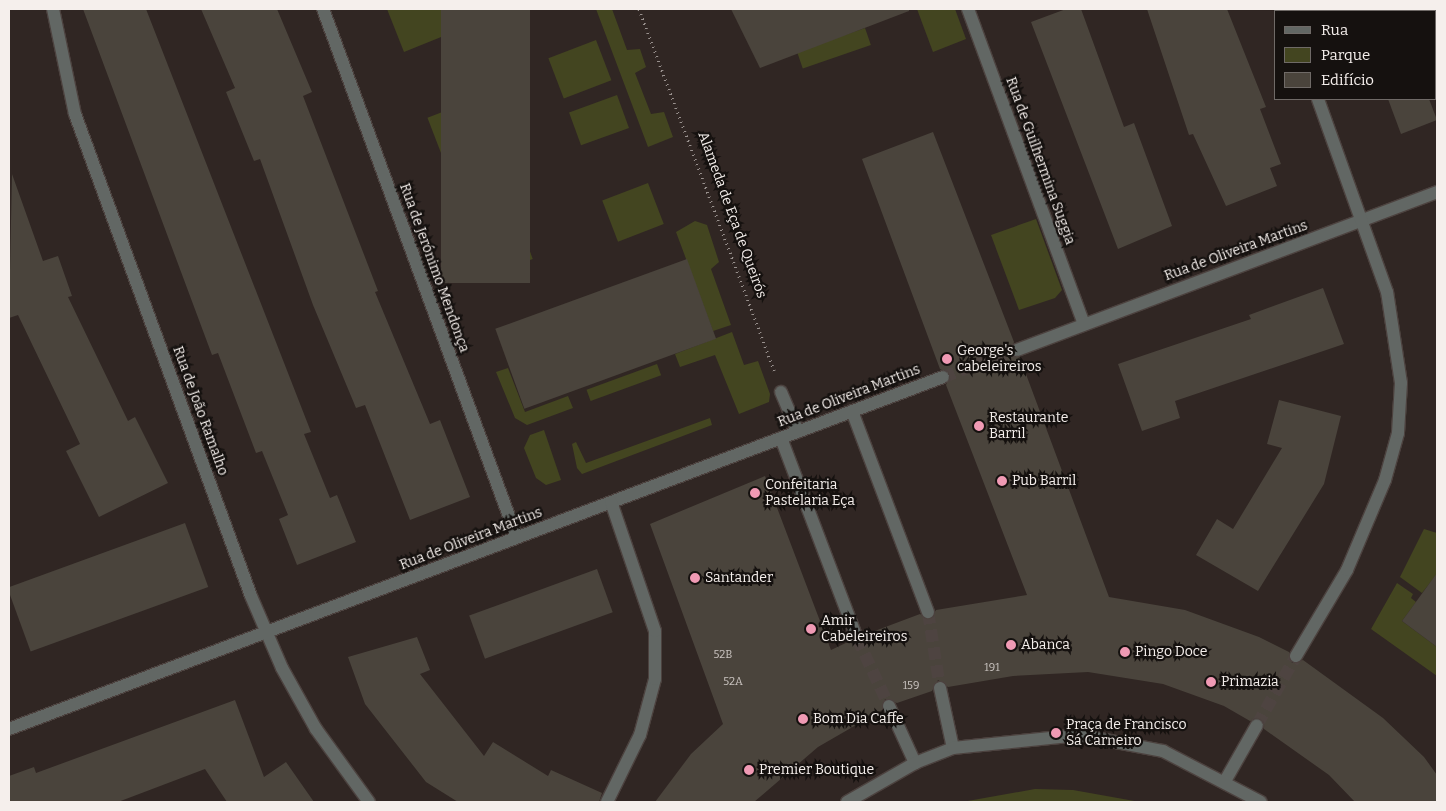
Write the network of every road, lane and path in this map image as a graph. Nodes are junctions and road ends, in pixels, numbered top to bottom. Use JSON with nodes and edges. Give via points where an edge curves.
{"nodes":[{"id":1,"x":53,"y":9,"type":"edge"},
{"id":2,"x":323,"y":9,"type":"edge"},
{"id":3,"x":639,"y":9,"type":"edge"},
{"id":4,"x":968,"y":9,"type":"edge"},
{"id":5,"x":1318,"y":100,"type":"edge"},
{"id":6,"x":1437,"y":192,"type":"edge"},
{"id":7,"x":1364,"y":220,"type":"junction"},
{"id":8,"x":1084,"y":324,"type":"junction"},
{"id":9,"x":1017,"y":350,"type":"tunnel mouth"},
{"id":10,"x":943,"y":377,"type":"tunnel mouth"},
{"id":11,"x":782,"y":392,"type":"joint"},
{"id":12,"x":852,"y":411,"type":"junction"},
{"id":13,"x":798,"y":432,"type":"junction"},
{"id":14,"x":781,"y":438,"type":"junction"},
{"id":15,"x":610,"y":502,"type":"junction"},
{"id":16,"x":517,"y":538,"type":"junction"},
{"id":17,"x":928,"y":612,"type":"tunnel mouth"},
{"id":18,"x":267,"y":632,"type":"junction"},
{"id":19,"x":857,"y":638,"type":"tunnel mouth"},
{"id":20,"x":1296,"y":656,"type":"tunnel mouth"},
{"id":21,"x":940,"y":688,"type":"tunnel mouth"},
{"id":22,"x":889,"y":706,"type":"tunnel mouth"},
{"id":23,"x":1257,"y":725,"type":"tunnel mouth"},
{"id":24,"x":9,"y":729,"type":"edge"},
{"id":25,"x":953,"y":748,"type":"junction"},
{"id":26,"x":915,"y":763,"type":"junction"},
{"id":27,"x":1225,"y":781,"type":"junction"},
{"id":28,"x":369,"y":802,"type":"edge"},
{"id":29,"x":607,"y":802,"type":"edge"},
{"id":30,"x":847,"y":802,"type":"edge"},
{"id":31,"x":1262,"y":802,"type":"edge"}],
"edges":[{"from":1,"to":18,"type":"street","name":"Rua de João Ramalho","via":[[75,114]]},
{"from":2,"to":16,"type":"street","name":"Rua de Jerónimo Mendonça"},
{"from":3,"to":11,"type":"path","name":"Alameda de Eça de Queirós"},
{"from":4,"to":8,"type":"street","name":"Rua de Guilhermina Suggia"},
{"from":5,"to":7,"type":"street"},
{"from":6,"to":7,"type":"street","name":"Rua de Oliveira Martins"},
{"from":7,"to":8,"type":"street","name":"Rua de Oliveira Martins"},
{"from":7,"to":20,"type":"street","via":[[1387,292],[1395,340],[1401,383],[1398,433],[1385,480],[1347,570]]},
{"from":8,"to":9,"type":"street","name":"Rua de Oliveira Martins"},
{"from":10,"to":12,"type":"street","name":"Rua de Oliveira Martins"},
{"from":11,"to":13,"type":"street"},
{"from":12,"to":13,"type":"street","name":"Rua de Oliveira Martins"},
{"from":12,"to":17,"type":"street"},
{"from":13,"to":14,"type":"street","name":"Rua de Oliveira Martins"},
{"from":14,"to":15,"type":"street","name":"Rua de Oliveira Martins"},
{"from":14,"to":19,"type":"street"},
{"from":15,"to":16,"type":"street","name":"Rua de Oliveira Martins"},
{"from":15,"to":29,"type":"street","via":[[650,613],[655,679],[640,735]]},
{"from":16,"to":18,"type":"street","name":"Rua de Oliveira Martins"},
{"from":18,"to":24,"type":"street","name":"Rua de Oliveira Martins"},
{"from":18,"to":28,"type":"street","name":"Rua de João Ramalho","via":[[316,729]]},
{"from":21,"to":25,"type":"street"},
{"from":22,"to":26,"type":"street"},
{"from":23,"to":27,"type":"street"},
{"from":25,"to":26,"type":"street"},
{"from":25,"to":27,"type":"street","via":[[1080,735],[1163,752]]},
{"from":26,"to":30,"type":"street"},
{"from":27,"to":31,"type":"street"}]}
